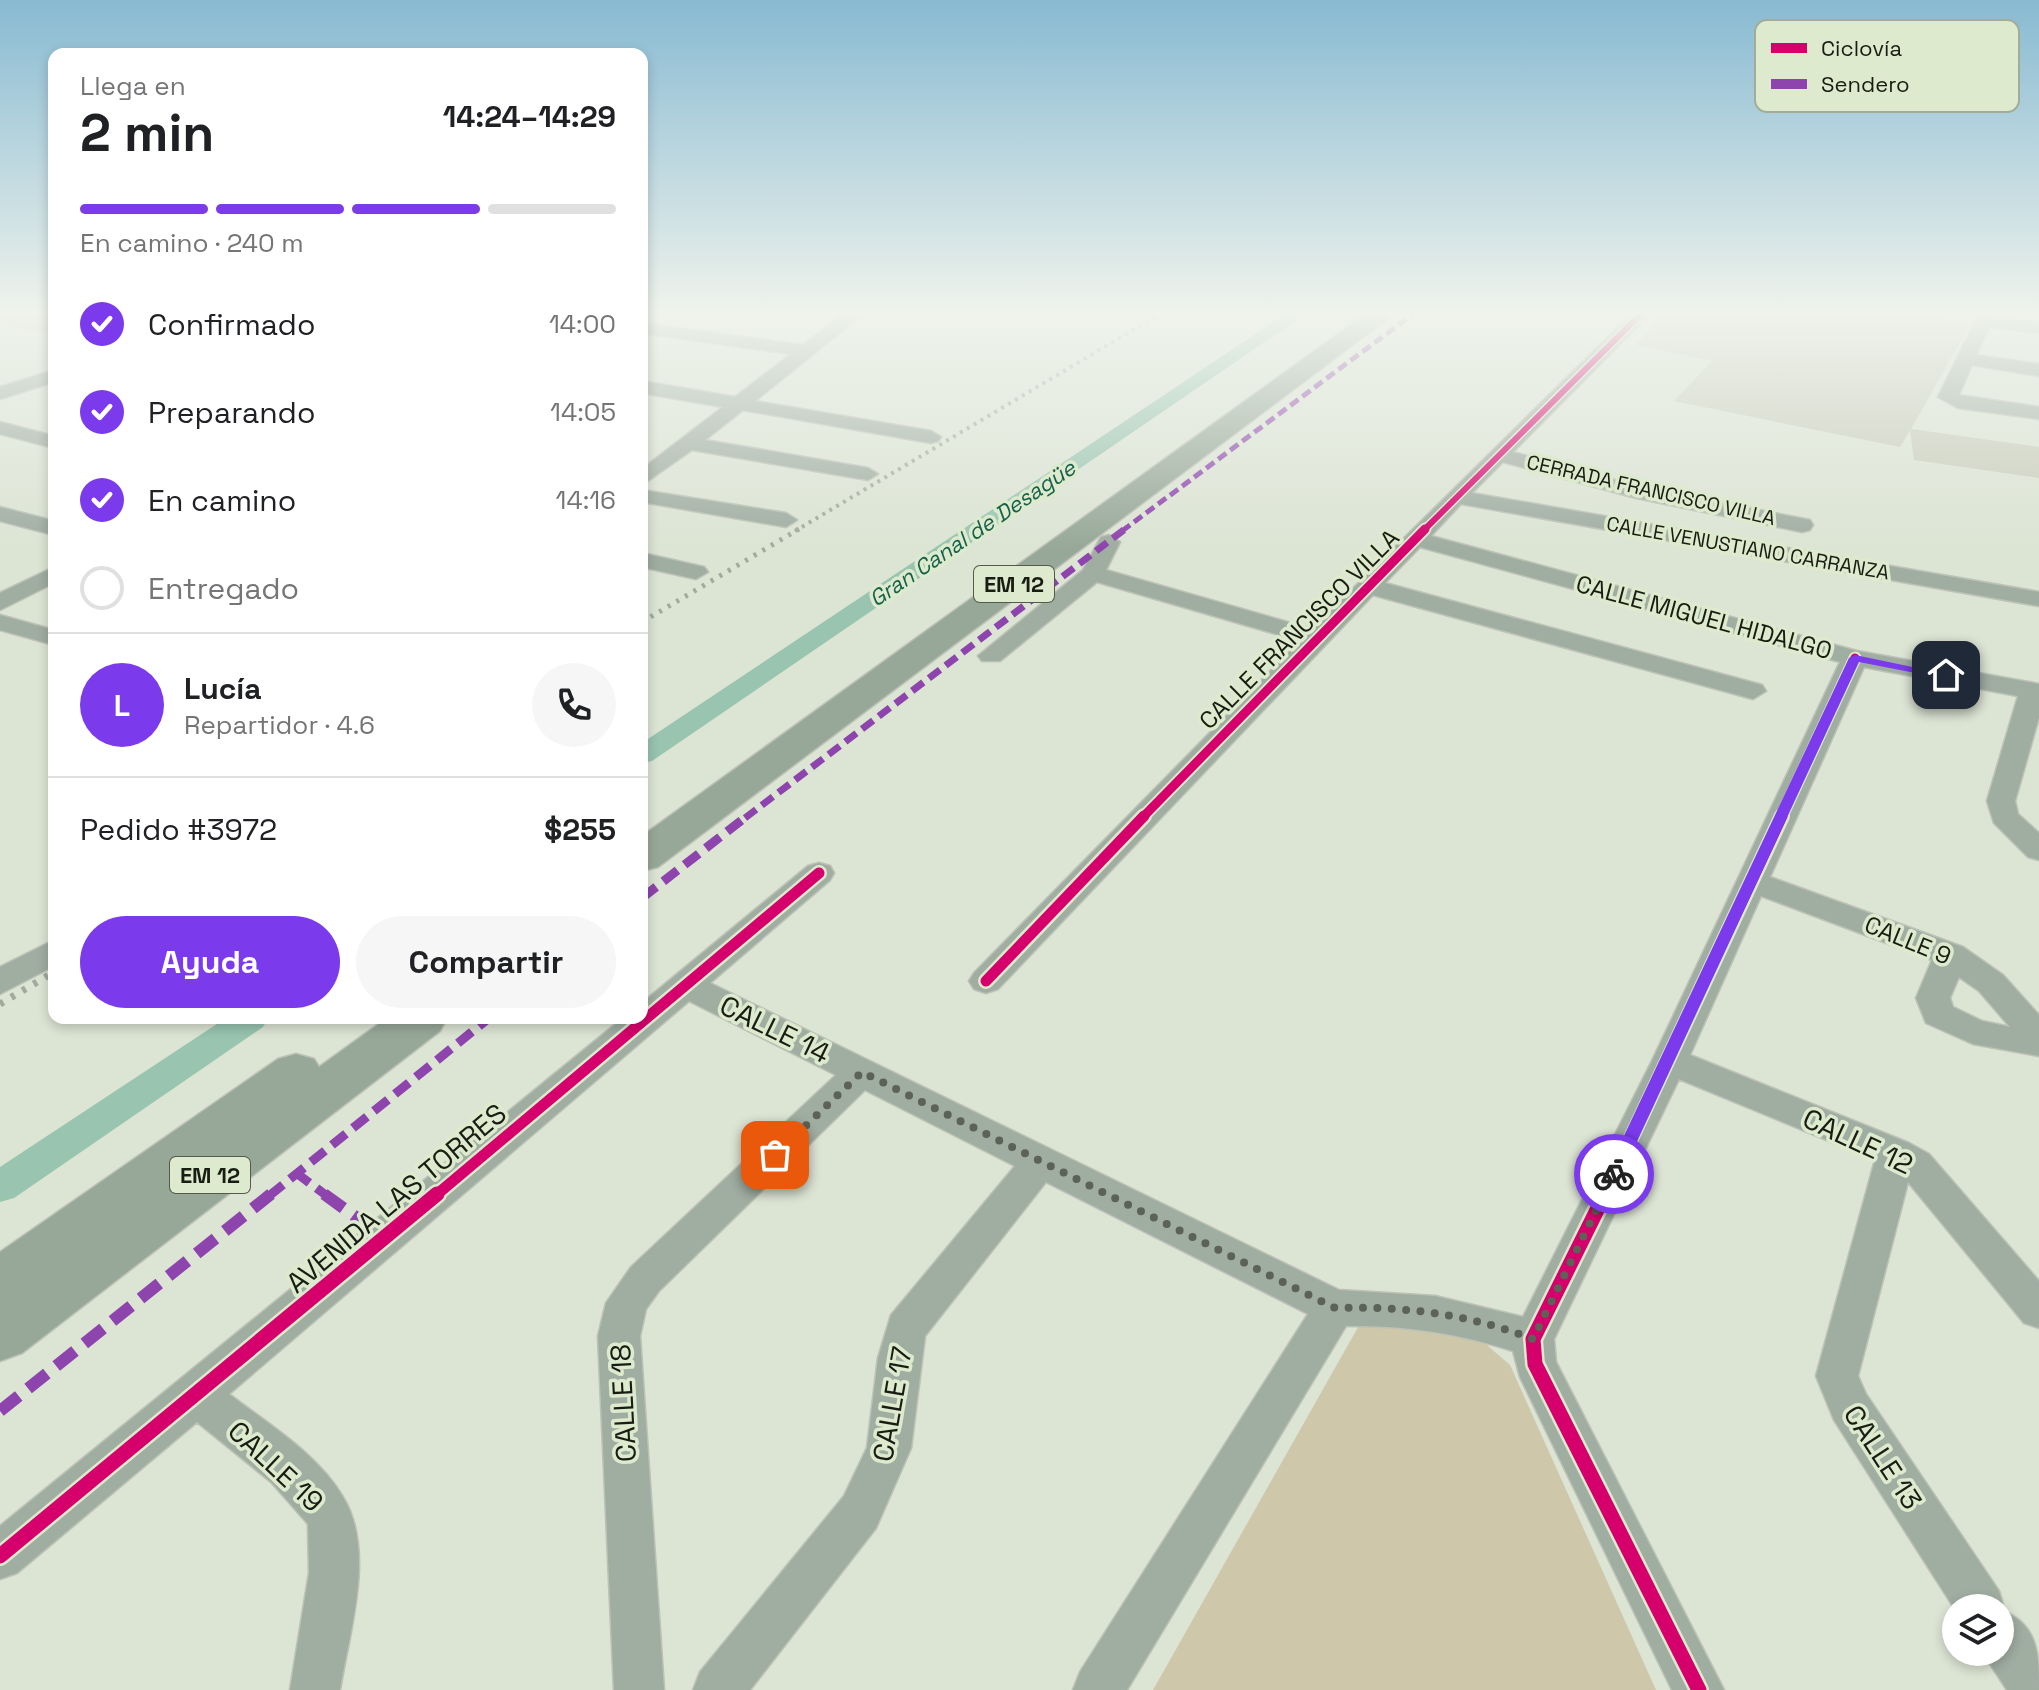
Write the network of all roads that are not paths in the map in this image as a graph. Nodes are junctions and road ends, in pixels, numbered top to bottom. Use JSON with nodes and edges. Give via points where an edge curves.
{"nodes":[{"id":1,"x":661,"y":390,"type":"edge"},
{"id":2,"x":758,"y":390,"type":"edge"},
{"id":3,"x":1252,"y":390,"type":"edge"},
{"id":4,"x":1279,"y":390,"type":"edge"},
{"id":5,"x":1565,"y":390,"type":"edge"},
{"id":6,"x":1950,"y":390,"type":"edge"},
{"id":7,"x":742,"y":402,"type":"junction"},
{"id":8,"x":2039,"y":413,"type":"edge"},
{"id":9,"x":0,"y":428,"type":"edge"},
{"id":10,"x":931,"y":437,"type":"dead end"},
{"id":11,"x":48,"y":440,"type":"edge"},
{"id":12,"x":689,"y":443,"type":"junction"},
{"id":13,"x":1499,"y":455,"type":"junction"},
{"id":14,"x":648,"y":458,"type":"edge"},
{"id":15,"x":666,"y":461,"type":"junction"},
{"id":16,"x":648,"y":474,"type":"edge"},
{"id":17,"x":868,"y":474,"type":"dead end"},
{"id":18,"x":648,"y":497,"type":"edge"},
{"id":19,"x":1457,"y":497,"type":"junction"},
{"id":20,"x":0,"y":514,"type":"edge"},
{"id":21,"x":786,"y":520,"type":"dead end"},
{"id":22,"x":1802,"y":525,"type":"dead end"},
{"id":23,"x":48,"y":526,"type":"edge"},
{"id":24,"x":1418,"y":539,"type":"junction"},
{"id":25,"x":1109,"y":542,"type":"dead end"},
{"id":26,"x":648,"y":561,"type":"edge"},
{"id":27,"x":696,"y":572,"type":"dead end"},
{"id":28,"x":1093,"y":574,"type":"junction"},
{"id":29,"x":48,"y":577,"type":"edge"},
{"id":30,"x":1369,"y":586,"type":"junction"},
{"id":31,"x":2039,"y":599,"type":"edge"},
{"id":32,"x":0,"y":603,"type":"edge"},
{"id":33,"x":5,"y":628,"type":"edge"},
{"id":34,"x":48,"y":637,"type":"edge"},
{"id":35,"x":1314,"y":637,"type":"junction"},
{"id":36,"x":991,"y":656,"type":"dead end"},
{"id":37,"x":1855,"y":658,"type":"junction"},
{"id":38,"x":1753,"y":691,"type":"dead end"},
{"id":39,"x":2036,"y":692,"type":"edge"},
{"id":40,"x":648,"y":822,"type":"edge"},
{"id":41,"x":2039,"y":850,"type":"edge"},
{"id":42,"x":648,"y":853,"type":"edge"},
{"id":43,"x":819,"y":873,"type":"dead end"},
{"id":44,"x":1752,"y":881,"type":"junction"},
{"id":45,"x":48,"y":954,"type":"edge"},
{"id":46,"x":1951,"y":955,"type":"junction"},
{"id":47,"x":986,"y":981,"type":"dead end"},
{"id":48,"x":0,"y":982,"type":"edge"},
{"id":49,"x":687,"y":986,"type":"junction"},
{"id":50,"x":648,"y":1019,"type":"edge"},
{"id":51,"x":365,"y":1024,"type":"edge"},
{"id":52,"x":414,"y":1024,"type":"edge"},
{"id":53,"x":641,"y":1024,"type":"edge"},
{"id":54,"x":2039,"y":1040,"type":"edge"},
{"id":55,"x":1670,"y":1061,"type":"junction"},
{"id":56,"x":862,"y":1072,"type":"junction"},
{"id":57,"x":1896,"y":1153,"type":"junction"},
{"id":58,"x":1042,"y":1160,"type":"junction"},
{"id":59,"x":0,"y":1285,"type":"edge"},
{"id":60,"x":1335,"y":1308,"type":"junction"},
{"id":61,"x":2039,"y":1310,"type":"edge"},
{"id":62,"x":0,"y":1334,"type":"edge"},
{"id":63,"x":1533,"y":1339,"type":"junction"},
{"id":64,"x":197,"y":1395,"type":"junction"},
{"id":65,"x":0,"y":1556,"type":"edge"},
{"id":66,"x":1973,"y":1594,"type":"edge"},
{"id":67,"x":2014,"y":1656,"type":"edge"},
{"id":68,"x":315,"y":1690,"type":"edge"},
{"id":69,"x":639,"y":1690,"type":"edge"},
{"id":70,"x":718,"y":1690,"type":"edge"},
{"id":71,"x":1098,"y":1690,"type":"edge"},
{"id":72,"x":1699,"y":1690,"type":"edge"},
{"id":73,"x":2036,"y":1690,"type":"edge"}],
"edges":[{"from":1,"to":7,"type":"street"},
{"from":2,"to":7,"type":"street"},
{"from":3,"to":40,"type":"highway","number":"EM 12"},
{"from":4,"to":42,"type":"highway","number":"EM 12"},
{"from":5,"to":13,"type":"street","name":"CALLE FRANCISCO VILLA"},
{"from":6,"to":8,"type":"street","via":[[1950,399]]},
{"from":7,"to":10,"type":"street"},
{"from":7,"to":12,"type":"street"},
{"from":9,"to":11,"type":"street"},
{"from":12,"to":15,"type":"street"},
{"from":12,"to":17,"type":"street"},
{"from":13,"to":19,"type":"street","name":"CALLE FRANCISCO VILLA"},
{"from":13,"to":22,"type":"street","name":"CERRADA FRANCISCO VILLA","via":[[1636,492]]},
{"from":14,"to":15,"type":"street"},
{"from":15,"to":16,"type":"street"},
{"from":18,"to":21,"type":"street"},
{"from":19,"to":24,"type":"street","name":"CALLE FRANCISCO VILLA"},
{"from":19,"to":31,"type":"street","name":"CALLE VENUSTIANO CARRANZA"},
{"from":20,"to":23,"type":"street"},
{"from":24,"to":30,"type":"street","name":"CALLE FRANCISCO VILLA"},
{"from":24,"to":37,"type":"street","name":"CALLE MIGUEL HIDALGO"},
{"from":25,"to":28,"type":"street"},
{"from":26,"to":27,"type":"street"},
{"from":28,"to":35,"type":"street"},
{"from":28,"to":36,"type":"street"},
{"from":29,"to":32,"type":"street"},
{"from":30,"to":35,"type":"street","name":"CALLE FRANCISCO VILLA"},
{"from":30,"to":38,"type":"street","name":"CALLE FRANCISCO VILLA"},
{"from":33,"to":34,"type":"street"},
{"from":35,"to":47,"type":"street","name":"CALLE FRANCISCO VILLA"},
{"from":37,"to":39,"type":"street","name":"CALLE MIGUEL HIDALGO"},
{"from":37,"to":44,"type":"street"},
{"from":39,"to":41,"type":"street","via":[[2001,801],[2004,817]]},
{"from":43,"to":49,"type":"street","name":"AVENIDA LAS TORRES"},
{"from":44,"to":46,"type":"street","name":"CALLE 9"},
{"from":44,"to":55,"type":"street"},
{"from":45,"to":48,"type":"street"},
{"from":46,"to":54,"type":"street","name":"CALLE 9","via":[[1991,983]]},
{"from":46,"to":54,"type":"street","name":"CALLE 9","via":[[1933,998],[1938,1014],[2012,1041]]},
{"from":49,"to":50,"type":"street","name":"AVENIDA LAS TORRES"},
{"from":49,"to":56,"type":"street","name":"CALLE 14"},
{"from":51,"to":59,"type":"highway","number":"EM 12"},
{"from":52,"to":62,"type":"highway","number":"EM 12"},
{"from":53,"to":64,"type":"street","name":"AVENIDA LAS TORRES"},
{"from":55,"to":57,"type":"street","name":"CALLE 12"},
{"from":55,"to":63,"type":"street"},
{"from":56,"to":58,"type":"street","name":"CALLE 14"},
{"from":56,"to":69,"type":"street","name":"CALLE 18","via":[[645,1279],[627,1303],[619,1336]]},
{"from":57,"to":61,"type":"street","name":"CALLE 12","via":[[1932,1181]]},
{"from":57,"to":66,"type":"street","name":"CALLE 13","via":[[1837,1376],[1849,1406]]},
{"from":58,"to":60,"type":"street","name":"CALLE 14"},
{"from":58,"to":70,"type":"street","name":"CALLE 17","via":[[906,1328],[898,1352],[889,1446],[879,1479],[860,1512]]},
{"from":60,"to":63,"type":"street","via":[[1418,1309]]},
{"from":60,"to":71,"type":"street"},
{"from":63,"to":72,"type":"street","via":[[1535,1364]]},
{"from":64,"to":65,"type":"street","name":"AVENIDA LAS TORRES"},
{"from":64,"to":68,"type":"street","name":"CALLE 19","via":[[299,1480],[329,1515],[333,1566]]},
{"from":67,"to":73,"type":"street"}]}
